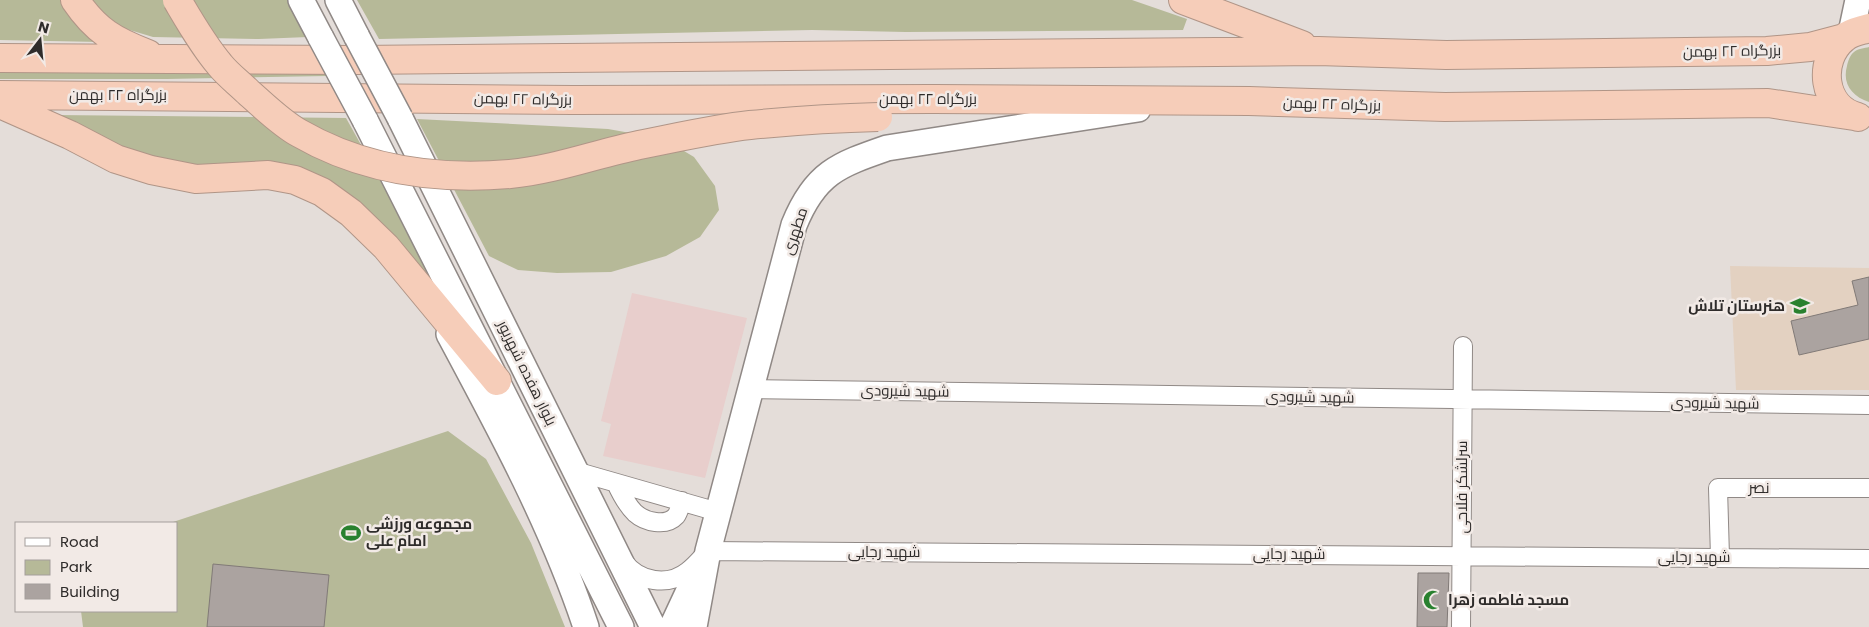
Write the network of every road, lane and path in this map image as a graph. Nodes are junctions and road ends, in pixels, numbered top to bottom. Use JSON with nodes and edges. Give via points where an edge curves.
{"nodes":[{"id":1,"x":75,"y":0,"type":"edge"},
{"id":2,"x":177,"y":0,"type":"edge"},
{"id":3,"x":301,"y":0,"type":"edge"},
{"id":4,"x":338,"y":0,"type":"edge"},
{"id":5,"x":1183,"y":0,"type":"edge"},
{"id":6,"x":1858,"y":0,"type":"edge"},
{"id":7,"x":1855,"y":33,"type":"edge"},
{"id":8,"x":1318,"y":51,"type":"junction"},
{"id":9,"x":0,"y":58,"type":"edge"},
{"id":10,"x":164,"y":59,"type":"junction"},
{"id":11,"x":0,"y":94,"type":"edge"},
{"id":12,"x":1287,"y":102,"type":"junction"},
{"id":13,"x":0,"y":104,"type":"edge"},
{"id":14,"x":1144,"y":108,"type":"junction"},
{"id":15,"x":1862,"y":118,"type":"edge"},
{"id":16,"x":430,"y":301,"type":"junction"},
{"id":17,"x":1463,"y":346,"type":"dead end"},
{"id":18,"x":497,"y":381,"type":"junction"},
{"id":19,"x":751,"y":389,"type":"junction"},
{"id":20,"x":1463,"y":399,"type":"junction"},
{"id":21,"x":1869,"y":405,"type":"edge"},
{"id":22,"x":575,"y":471,"type":"junction"},
{"id":23,"x":616,"y":482,"type":"junction"},
{"id":24,"x":1869,"y":488,"type":"edge"},
{"id":25,"x":682,"y":502,"type":"junction"},
{"id":26,"x":718,"y":512,"type":"junction"},
{"id":27,"x":614,"y":550,"type":"junction"},
{"id":28,"x":708,"y":551,"type":"junction"},
{"id":29,"x":1462,"y":555,"type":"junction"},
{"id":30,"x":1720,"y":557,"type":"junction"},
{"id":31,"x":1869,"y":558,"type":"edge"},
{"id":32,"x":586,"y":627,"type":"edge"},
{"id":33,"x":621,"y":627,"type":"edge"},
{"id":34,"x":653,"y":627,"type":"edge"},
{"id":35,"x":672,"y":627,"type":"edge"},
{"id":36,"x":694,"y":627,"type":"edge"},
{"id":37,"x":1461,"y":627,"type":"edge"}],
"edges":[{"from":1,"to":10,"type":"highway","via":[[107,35]]},
{"from":2,"to":14,"type":"highway","bridge":true,"via":[[221,66],[298,133],[381,166],[414,173],[458,176],[511,174],[748,125],[819,119]]},
{"from":3,"to":18,"type":"main road","name":"بلوار هفده شهریور","bridge":true},
{"from":4,"to":22,"type":"main road","name":"بلوار هفده شهریور","bridge":true},
{"from":5,"to":8,"type":"highway"},
{"from":6,"to":7,"type":"main road"},
{"from":7,"to":8,"type":"highway","name":"بزرگراه ۲۲ بهمن","via":[[1810,48],[1767,51],[1446,55]]},
{"from":7,"to":15,"type":"highway","via":[[1835,47],[1829,57],[1826,80],[1836,102],[1844,110]]},
{"from":8,"to":10,"type":"highway","name":"بزرگراه ۲۲ بهمن"},
{"from":9,"to":10,"type":"highway","name":"بزرگراه ۲۲ بهمن"},
{"from":11,"to":12,"type":"highway","name":"بزرگراه ۲۲ بهمن"},
{"from":12,"to":14,"type":"highway"},
{"from":12,"to":15,"type":"highway","name":"بزرگراه ۲۲ بهمن","via":[[1445,107],[1768,103]]},
{"from":13,"to":16,"type":"highway","via":[[116,159],[151,170],[196,179],[268,175],[295,180],[322,192],[351,213],[386,247]]},
{"from":14,"to":19,"type":"main road","name":"مطهری","via":[[887,148],[831,172],[817,184],[802,205],[794,224]]},
{"from":16,"to":18,"type":"highway"},
{"from":16,"to":32,"type":"main road","via":[[528,486]]},
{"from":17,"to":20,"type":"street","name":"سرلشکر فلاحی"},
{"from":18,"to":33,"type":"main road","name":"بلوار هفده شهریور"},
{"from":19,"to":20,"type":"street","name":"شهید شیرودی"},
{"from":19,"to":26,"type":"main road","name":"مطهری"},
{"from":20,"to":21,"type":"street","name":"شهید شیرودی"},
{"from":20,"to":29,"type":"street","name":"سرلشکر فلاحی"},
{"from":22,"to":23,"type":"street"},
{"from":22,"to":27,"type":"main road","name":"بلوار هفده شهریور"},
{"from":23,"to":25,"type":"street"},
{"from":23,"to":25,"type":"street","via":[[624,500],[637,515],[650,521],[671,520],[678,514]]},
{"from":24,"to":30,"type":"street","name":"نصر","via":[[1718,488]]},
{"from":25,"to":26,"type":"street"},
{"from":26,"to":28,"type":"main road","name":"مطهری"},
{"from":27,"to":28,"type":"street","via":[[638,575],[665,581],[687,572]]},
{"from":27,"to":34,"type":"main road","name":"بلوار هفده شهریور"},
{"from":28,"to":29,"type":"street","name":"شهید رجایی"},
{"from":28,"to":35,"type":"main road"},
{"from":28,"to":36,"type":"main road"},
{"from":29,"to":30,"type":"street","name":"شهید رجایی"},
{"from":29,"to":37,"type":"street","name":"سرلشکر فلاحی"},
{"from":30,"to":31,"type":"street","name":"شهید رجایی"}]}
